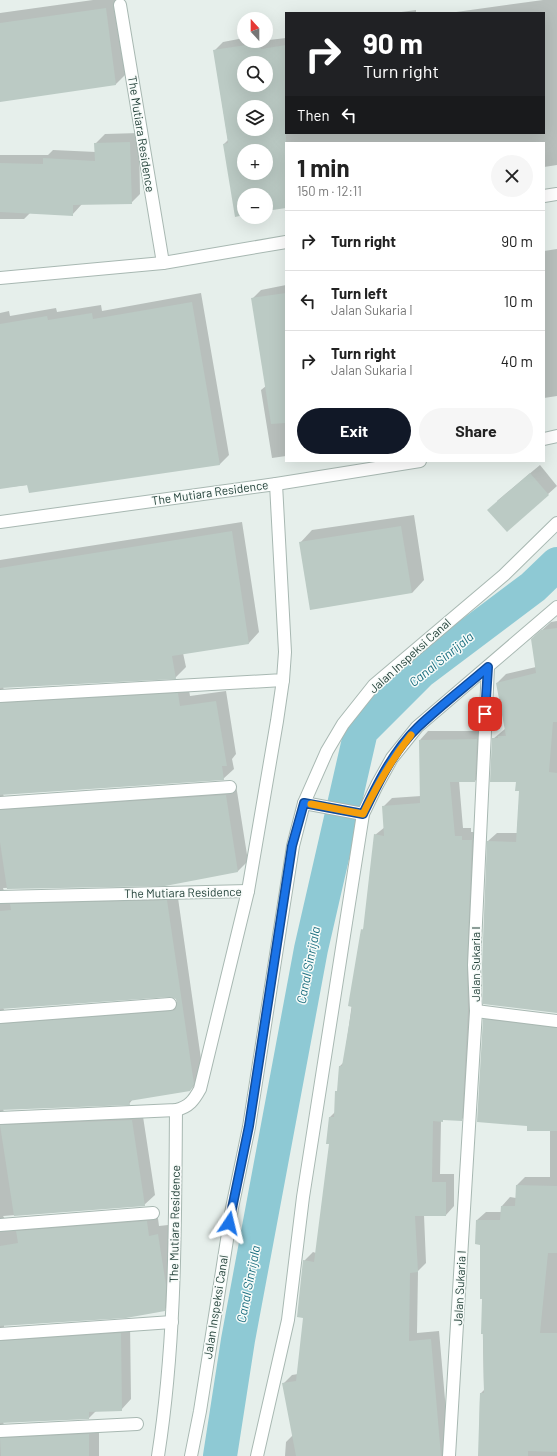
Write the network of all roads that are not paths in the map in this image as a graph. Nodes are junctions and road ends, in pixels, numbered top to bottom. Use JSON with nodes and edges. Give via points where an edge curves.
{"nodes":[{"id":1,"x":120,"y":5,"type":"dead end"},
{"id":2,"x":557,"y":194,"type":"edge"},
{"id":3,"x":545,"y":196,"type":"edge"},
{"id":4,"x":285,"y":242,"type":"edge"},
{"id":5,"x":163,"y":263,"type":"junction"},
{"id":6,"x":0,"y":278,"type":"edge"},
{"id":7,"x":557,"y":436,"type":"edge"},
{"id":8,"x":545,"y":439,"type":"edge"},
{"id":9,"x":414,"y":462,"type":"edge"},
{"id":10,"x":276,"y":484,"type":"junction"},
{"id":11,"x":0,"y":522,"type":"edge"},
{"id":12,"x":557,"y":523,"type":"edge"},
{"id":13,"x":557,"y":607,"type":"edge"},
{"id":14,"x":488,"y":667,"type":"junction"},
{"id":15,"x":283,"y":680,"type":"junction"},
{"id":16,"x":0,"y":696,"type":"edge"},
{"id":17,"x":230,"y":787,"type":"dead end"},
{"id":18,"x":0,"y":803,"type":"edge"},
{"id":19,"x":308,"y":804,"type":"junction"},
{"id":20,"x":359,"y":813,"type":"junction"},
{"id":21,"x":248,"y":891,"type":"junction"},
{"id":22,"x":0,"y":897,"type":"edge"},
{"id":23,"x":170,"y":1004,"type":"dead end"},
{"id":24,"x":476,"y":1011,"type":"junction"},
{"id":25,"x":0,"y":1016,"type":"edge"},
{"id":26,"x":557,"y":1021,"type":"edge"},
{"id":27,"x":176,"y":1110,"type":"junction"},
{"id":28,"x":0,"y":1118,"type":"edge"},
{"id":29,"x":153,"y":1213,"type":"dead end"},
{"id":30,"x":0,"y":1225,"type":"edge"},
{"id":31,"x":172,"y":1322,"type":"junction"},
{"id":32,"x":0,"y":1334,"type":"edge"},
{"id":33,"x":137,"y":1424,"type":"dead end"},
{"id":34,"x":0,"y":1431,"type":"edge"},
{"id":35,"x":158,"y":1456,"type":"edge"},
{"id":36,"x":191,"y":1456,"type":"edge"},
{"id":37,"x":257,"y":1456,"type":"edge"},
{"id":38,"x":449,"y":1456,"type":"edge"}],
"edges":[{"from":1,"to":5,"type":"street","name":"The Mutiara Residence"},
{"from":2,"to":3,"type":"street"},
{"from":4,"to":5,"type":"street"},
{"from":5,"to":6,"type":"street"},
{"from":7,"to":8,"type":"street"},
{"from":9,"to":10,"type":"street","name":"The Mutiara Residence"},
{"from":10,"to":11,"type":"street","name":"The Mutiara Residence"},
{"from":10,"to":15,"type":"street","name":"The Mutiara Residence","via":[[285,652]]},
{"from":12,"to":19,"type":"street","name":"Jalan Inspeksi Canal","via":[[504,575],[374,685],[327,751]]},
{"from":13,"to":14,"type":"street"},
{"from":14,"to":20,"type":"street","via":[[417,727],[392,758]]},
{"from":14,"to":24,"type":"street","name":"Jalan Sukaria I","via":[[474,965]]},
{"from":15,"to":16,"type":"street"},
{"from":15,"to":21,"type":"street","name":"The Mutiara Residence"},
{"from":17,"to":18,"type":"street"},
{"from":19,"to":20,"type":"street"},
{"from":19,"to":36,"type":"street","name":"Jalan Inspeksi Canal","via":[[292,846],[249,1126],[232,1208]]},
{"from":20,"to":37,"type":"street","via":[[303,1197],[288,1320]]},
{"from":21,"to":22,"type":"street","name":"The Mutiara Residence"},
{"from":21,"to":27,"type":"street","via":[[200,1090],[187,1106]]},
{"from":23,"to":25,"type":"street"},
{"from":24,"to":26,"type":"street"},
{"from":24,"to":38,"type":"street","name":"Jalan Sukaria I"},
{"from":27,"to":28,"type":"street"},
{"from":27,"to":31,"type":"street","name":"The Mutiara Residence","via":[[175,1276]]},
{"from":29,"to":30,"type":"street"},
{"from":31,"to":32,"type":"street"},
{"from":31,"to":35,"type":"street","name":"The Mutiara Residence","via":[[164,1419]]},
{"from":33,"to":34,"type":"street"}]}
